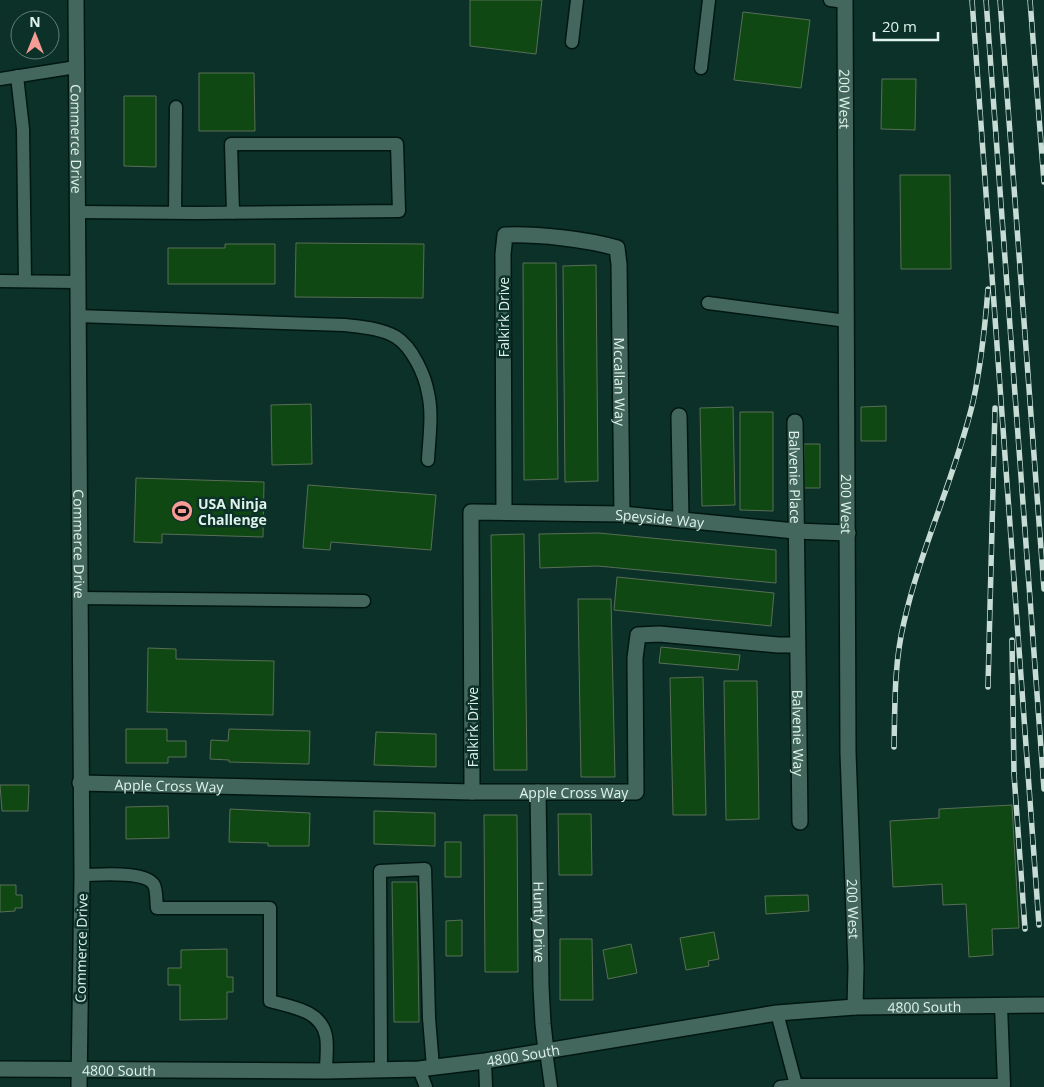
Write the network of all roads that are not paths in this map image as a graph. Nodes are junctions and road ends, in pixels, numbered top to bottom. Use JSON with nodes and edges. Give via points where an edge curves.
{"nodes":[{"id":1,"x":76,"y":0,"type":"edge"},
{"id":2,"x":577,"y":0,"type":"edge"},
{"id":3,"x":709,"y":0,"type":"edge"},
{"id":4,"x":830,"y":0,"type":"edge"},
{"id":5,"x":845,"y":1,"type":"edge"},
{"id":6,"x":572,"y":42,"type":"dead end"},
{"id":7,"x":76,"y":67,"type":"junction"},
{"id":8,"x":701,"y":68,"type":"dead end"},
{"id":9,"x":17,"y":76,"type":"junction"},
{"id":10,"x":0,"y":79,"type":"edge"},
{"id":11,"x":176,"y":107,"type":"dead end"},
{"id":12,"x":77,"y":212,"type":"junction"},
{"id":13,"x":175,"y":213,"type":"junction"},
{"id":14,"x":233,"y":213,"type":"junction"},
{"id":15,"x":617,"y":248,"type":"joint"},
{"id":16,"x":0,"y":280,"type":"edge"},
{"id":17,"x":25,"y":281,"type":"junction"},
{"id":18,"x":77,"y":282,"type":"junction"},
{"id":19,"x":708,"y":304,"type":"dead end"},
{"id":20,"x":78,"y":316,"type":"junction"},
{"id":21,"x":847,"y":321,"type":"junction"},
{"id":22,"x":679,"y":416,"type":"dead end"},
{"id":23,"x":795,"y":422,"type":"dead end"},
{"id":24,"x":428,"y":460,"type":"dead end"},
{"id":25,"x":471,"y":512,"type":"joint"},
{"id":26,"x":504,"y":512,"type":"junction"},
{"id":27,"x":622,"y":514,"type":"junction"},
{"id":28,"x":681,"y":520,"type":"junction"},
{"id":29,"x":795,"y":531,"type":"junction"},
{"id":30,"x":848,"y":533,"type":"junction"},
{"id":31,"x":79,"y":598,"type":"junction"},
{"id":32,"x":364,"y":601,"type":"dead end"},
{"id":33,"x":797,"y":645,"type":"junction"},
{"id":34,"x":80,"y":783,"type":"junction"},
{"id":35,"x":472,"y":792,"type":"junction"},
{"id":36,"x":538,"y":792,"type":"junction"},
{"id":37,"x":800,"y":822,"type":"dead end"},
{"id":38,"x":82,"y":875,"type":"junction"},
{"id":39,"x":1044,"y":1004,"type":"edge"},
{"id":40,"x":1001,"y":1005,"type":"junction"},
{"id":41,"x":855,"y":1007,"type":"junction"},
{"id":42,"x":777,"y":1013,"type":"junction"},
{"id":43,"x":546,"y":1051,"type":"junction"},
{"id":44,"x":484,"y":1061,"type":"junction"},
{"id":45,"x":426,"y":1068,"type":"junction"},
{"id":46,"x":0,"y":1069,"type":"edge"},
{"id":47,"x":79,"y":1069,"type":"junction"},
{"id":48,"x":326,"y":1071,"type":"junction"},
{"id":49,"x":382,"y":1071,"type":"junction"},
{"id":50,"x":796,"y":1085,"type":"junction"},
{"id":51,"x":1004,"y":1086,"type":"edge"},
{"id":52,"x":79,"y":1087,"type":"edge"},
{"id":53,"x":426,"y":1087,"type":"edge"},
{"id":54,"x":486,"y":1087,"type":"edge"},
{"id":55,"x":551,"y":1087,"type":"edge"},
{"id":56,"x":780,"y":1087,"type":"edge"}],
"edges":[{"from":1,"to":7,"type":"street","name":"Commerce Drive"},
{"from":2,"to":6,"type":"lane"},
{"from":3,"to":8,"type":"lane"},
{"from":4,"to":5,"type":"lane"},
{"from":5,"to":21,"type":"street","name":"200 West"},
{"from":7,"to":9,"type":"lane"},
{"from":7,"to":12,"type":"street","name":"Commerce Drive"},
{"from":9,"to":10,"type":"lane"},
{"from":9,"to":17,"type":"lane","via":[[23,129]]},
{"from":11,"to":13,"type":"lane"},
{"from":12,"to":13,"type":"lane"},
{"from":12,"to":18,"type":"street","name":"Commerce Drive"},
{"from":13,"to":14,"type":"lane"},
{"from":14,"to":14,"type":"lane","via":[[399,211],[397,144],[231,144]]},
{"from":15,"to":26,"type":"street","name":"Falkirk Drive","via":[[524,234],[505,236]]},
{"from":15,"to":27,"type":"street","name":"Mccallan Way"},
{"from":16,"to":17,"type":"lane"},
{"from":17,"to":18,"type":"lane"},
{"from":18,"to":20,"type":"street","name":"Commerce Drive"},
{"from":19,"to":21,"type":"lane"},
{"from":20,"to":24,"type":"lane","via":[[344,325],[373,329],[396,337],[408,346],[416,360],[428,394]]},
{"from":20,"to":31,"type":"street","name":"Commerce Drive"},
{"from":21,"to":30,"type":"street","name":"200 West"},
{"from":22,"to":28,"type":"street"},
{"from":23,"to":29,"type":"street","name":"Balvenie Place"},
{"from":25,"to":26,"type":"street","name":"Speyside Way"},
{"from":25,"to":35,"type":"street","name":"Falkirk Drive"},
{"from":26,"to":27,"type":"street","name":"Speyside Way"},
{"from":27,"to":28,"type":"street","name":"Speyside Way"},
{"from":28,"to":29,"type":"street","name":"Speyside Way"},
{"from":29,"to":30,"type":"street","name":"Speyside Way"},
{"from":29,"to":33,"type":"street"},
{"from":30,"to":41,"type":"street","name":"200 West","via":[[848,753]]},
{"from":31,"to":32,"type":"lane"},
{"from":31,"to":34,"type":"street","name":"Commerce Drive"},
{"from":33,"to":36,"type":"street","name":"Apple Cross Way","via":[[638,635],[635,658],[636,792]]},
{"from":33,"to":37,"type":"street","name":"Balvenie Way"},
{"from":34,"to":35,"type":"street","name":"Apple Cross Way"},
{"from":34,"to":38,"type":"street","name":"Commerce Drive"},
{"from":35,"to":36,"type":"street","name":"Apple Cross Way"},
{"from":36,"to":43,"type":"street","name":"Huntly Drive","via":[[542,1024]]},
{"from":38,"to":47,"type":"street","name":"Commerce Drive"},
{"from":38,"to":48,"type":"lane","via":[[131,874],[148,878],[154,885],[157,908],[270,908],[270,1001],[311,1014],[320,1022],[326,1036]]},
{"from":39,"to":40,"type":"street","name":"4800 South"},
{"from":40,"to":41,"type":"street","name":"4800 South"},
{"from":40,"to":51,"type":"lane"},
{"from":41,"to":42,"type":"street","name":"4800 South"},
{"from":42,"to":43,"type":"street","name":"4800 South"},
{"from":42,"to":50,"type":"lane"},
{"from":43,"to":44,"type":"street","name":"4800 South"},
{"from":43,"to":55,"type":"lane"},
{"from":44,"to":45,"type":"street","name":"4800 South"},
{"from":44,"to":54,"type":"lane"},
{"from":45,"to":49,"type":"street","name":"4800 South"},
{"from":45,"to":49,"type":"lane","via":[[429,1018],[425,868],[380,871]]},
{"from":45,"to":53,"type":"lane"},
{"from":46,"to":47,"type":"street","name":"4800 South"},
{"from":47,"to":48,"type":"street","name":"4800 South"},
{"from":47,"to":52,"type":"street","name":"Commerce Drive"},
{"from":48,"to":49,"type":"street","name":"4800 South"},
{"from":50,"to":51,"type":"lane"},
{"from":50,"to":56,"type":"lane"}]}
